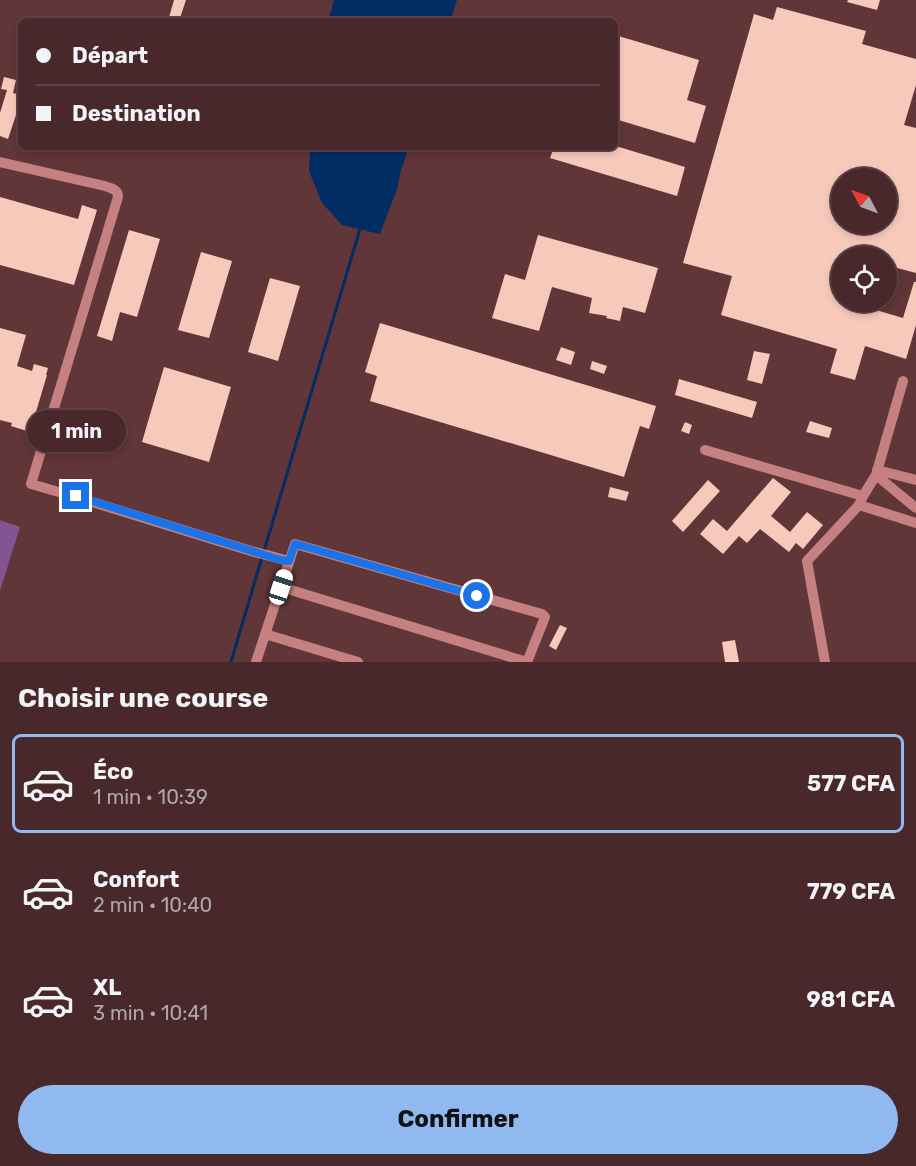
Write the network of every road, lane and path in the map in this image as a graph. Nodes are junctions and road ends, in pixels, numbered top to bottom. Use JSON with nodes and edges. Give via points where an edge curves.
{"nodes":[{"id":1,"x":0,"y":162,"type":"edge"},
{"id":2,"x":903,"y":381,"type":"dead end"},
{"id":3,"x":705,"y":450,"type":"dead end"},
{"id":4,"x":876,"y":472,"type":"junction"},
{"id":5,"x":916,"y":480,"type":"edge"},
{"id":6,"x":861,"y":500,"type":"junction"},
{"id":7,"x":916,"y":508,"type":"edge"},
{"id":8,"x":916,"y":523,"type":"edge"},
{"id":9,"x":285,"y":561,"type":"junction"},
{"id":10,"x":281,"y":587,"type":"junction"},
{"id":11,"x":265,"y":634,"type":"junction"},
{"id":12,"x":256,"y":662,"type":"edge"},
{"id":13,"x":358,"y":662,"type":"edge"},
{"id":14,"x":527,"y":662,"type":"edge"},
{"id":15,"x":825,"y":662,"type":"edge"}],
"edges":[{"from":1,"to":9,"type":"street","via":[[105,186],[118,194],[31,484]]},
{"from":2,"to":4,"type":"street"},
{"from":3,"to":6,"type":"street"},
{"from":4,"to":5,"type":"street"},
{"from":4,"to":6,"type":"street"},
{"from":4,"to":7,"type":"street"},
{"from":6,"to":8,"type":"street"},
{"from":6,"to":15,"type":"street","via":[[807,561]]},
{"from":9,"to":10,"type":"street"},
{"from":9,"to":14,"type":"street","via":[[295,544],[542,614],[545,617]]},
{"from":10,"to":11,"type":"street"},
{"from":10,"to":14,"type":"street"},
{"from":11,"to":12,"type":"street"},
{"from":11,"to":13,"type":"street"}]}
